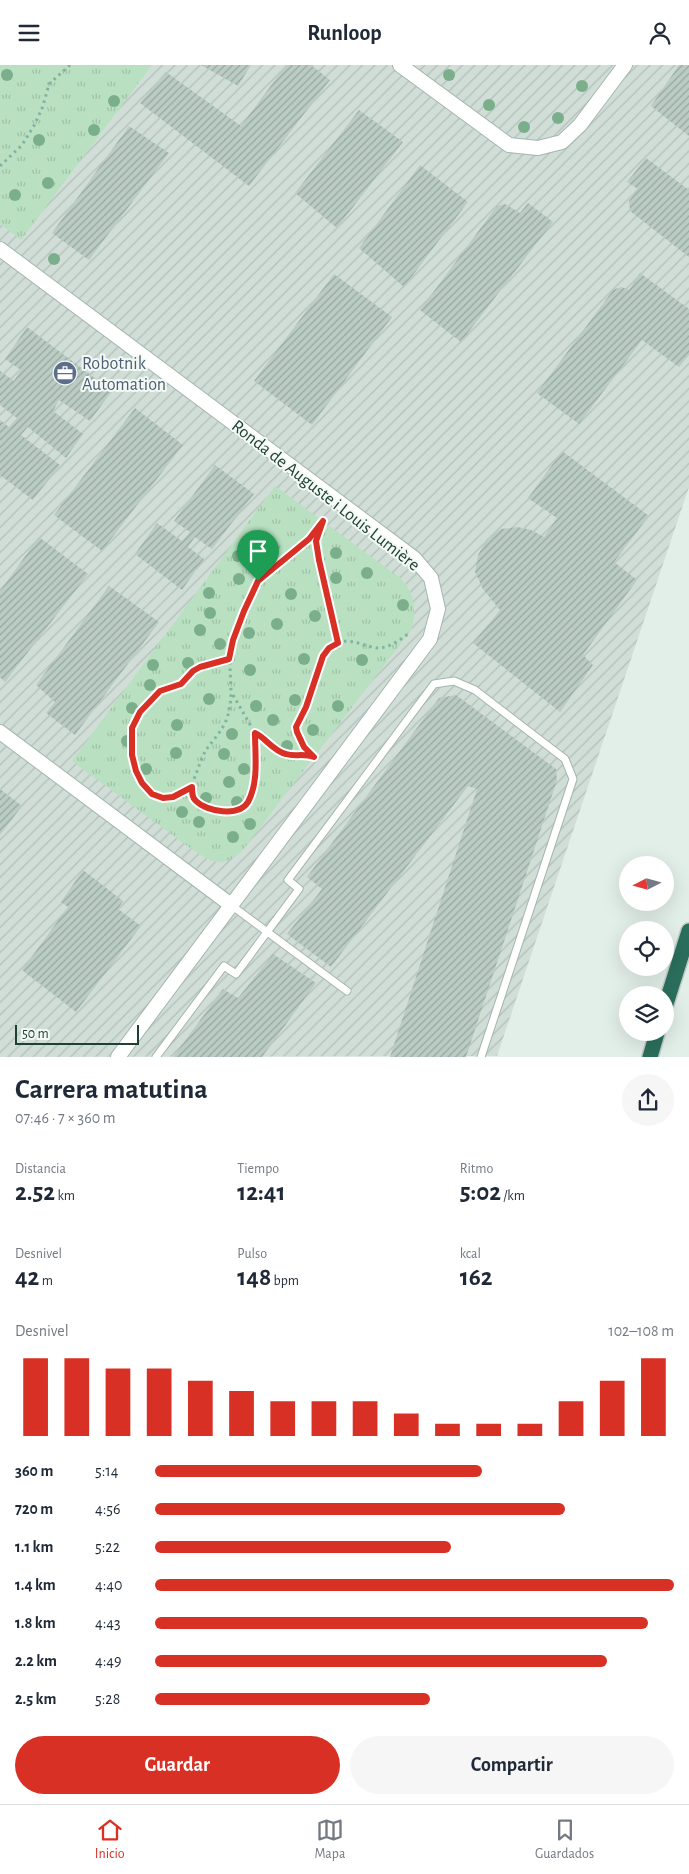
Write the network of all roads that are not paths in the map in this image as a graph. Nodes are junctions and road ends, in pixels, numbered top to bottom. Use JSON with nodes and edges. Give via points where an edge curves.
{"nodes":[{"id":1,"x":400,"y":65,"type":"edge"},
{"id":2,"x":625,"y":65,"type":"edge"},
{"id":3,"x":0,"y":249,"type":"edge"},
{"id":4,"x":0,"y":732,"type":"edge"},
{"id":5,"x":231,"y":905,"type":"junction"},
{"id":6,"x":689,"y":931,"type":"edge"},
{"id":7,"x":267,"y":932,"type":"junction"},
{"id":8,"x":672,"y":986,"type":"edge"},
{"id":9,"x":347,"y":991,"type":"dead end"},
{"id":10,"x":655,"y":1041,"type":"edge"},
{"id":11,"x":118,"y":1057,"type":"edge"},
{"id":12,"x":156,"y":1057,"type":"edge"},
{"id":13,"x":481,"y":1057,"type":"edge"},
{"id":14,"x":650,"y":1057,"type":"edge"}],
"edges":[{"from":1,"to":2,"type":"street","via":[[508,145],[538,148],[562,141],[580,125]]},
{"from":3,"to":5,"type":"street","name":"Ronda de Auguste i Louis Lumière","via":[[414,559],[431,578],[438,609],[430,639]]},
{"from":4,"to":5,"type":"street"},
{"from":5,"to":7,"type":"lane"},
{"from":5,"to":11,"type":"street","name":"Ronda de Auguste i Louis Lumière"},
{"from":6,"to":8,"type":"highway"},
{"from":7,"to":9,"type":"lane"},
{"from":7,"to":12,"type":"lane","via":[[236,974],[224,966]]},
{"from":7,"to":13,"type":"lane","via":[[299,889],[288,880],[434,684],[454,681],[475,690],[564,759],[573,779]]},
{"from":10,"to":14,"type":"highway"}]}
